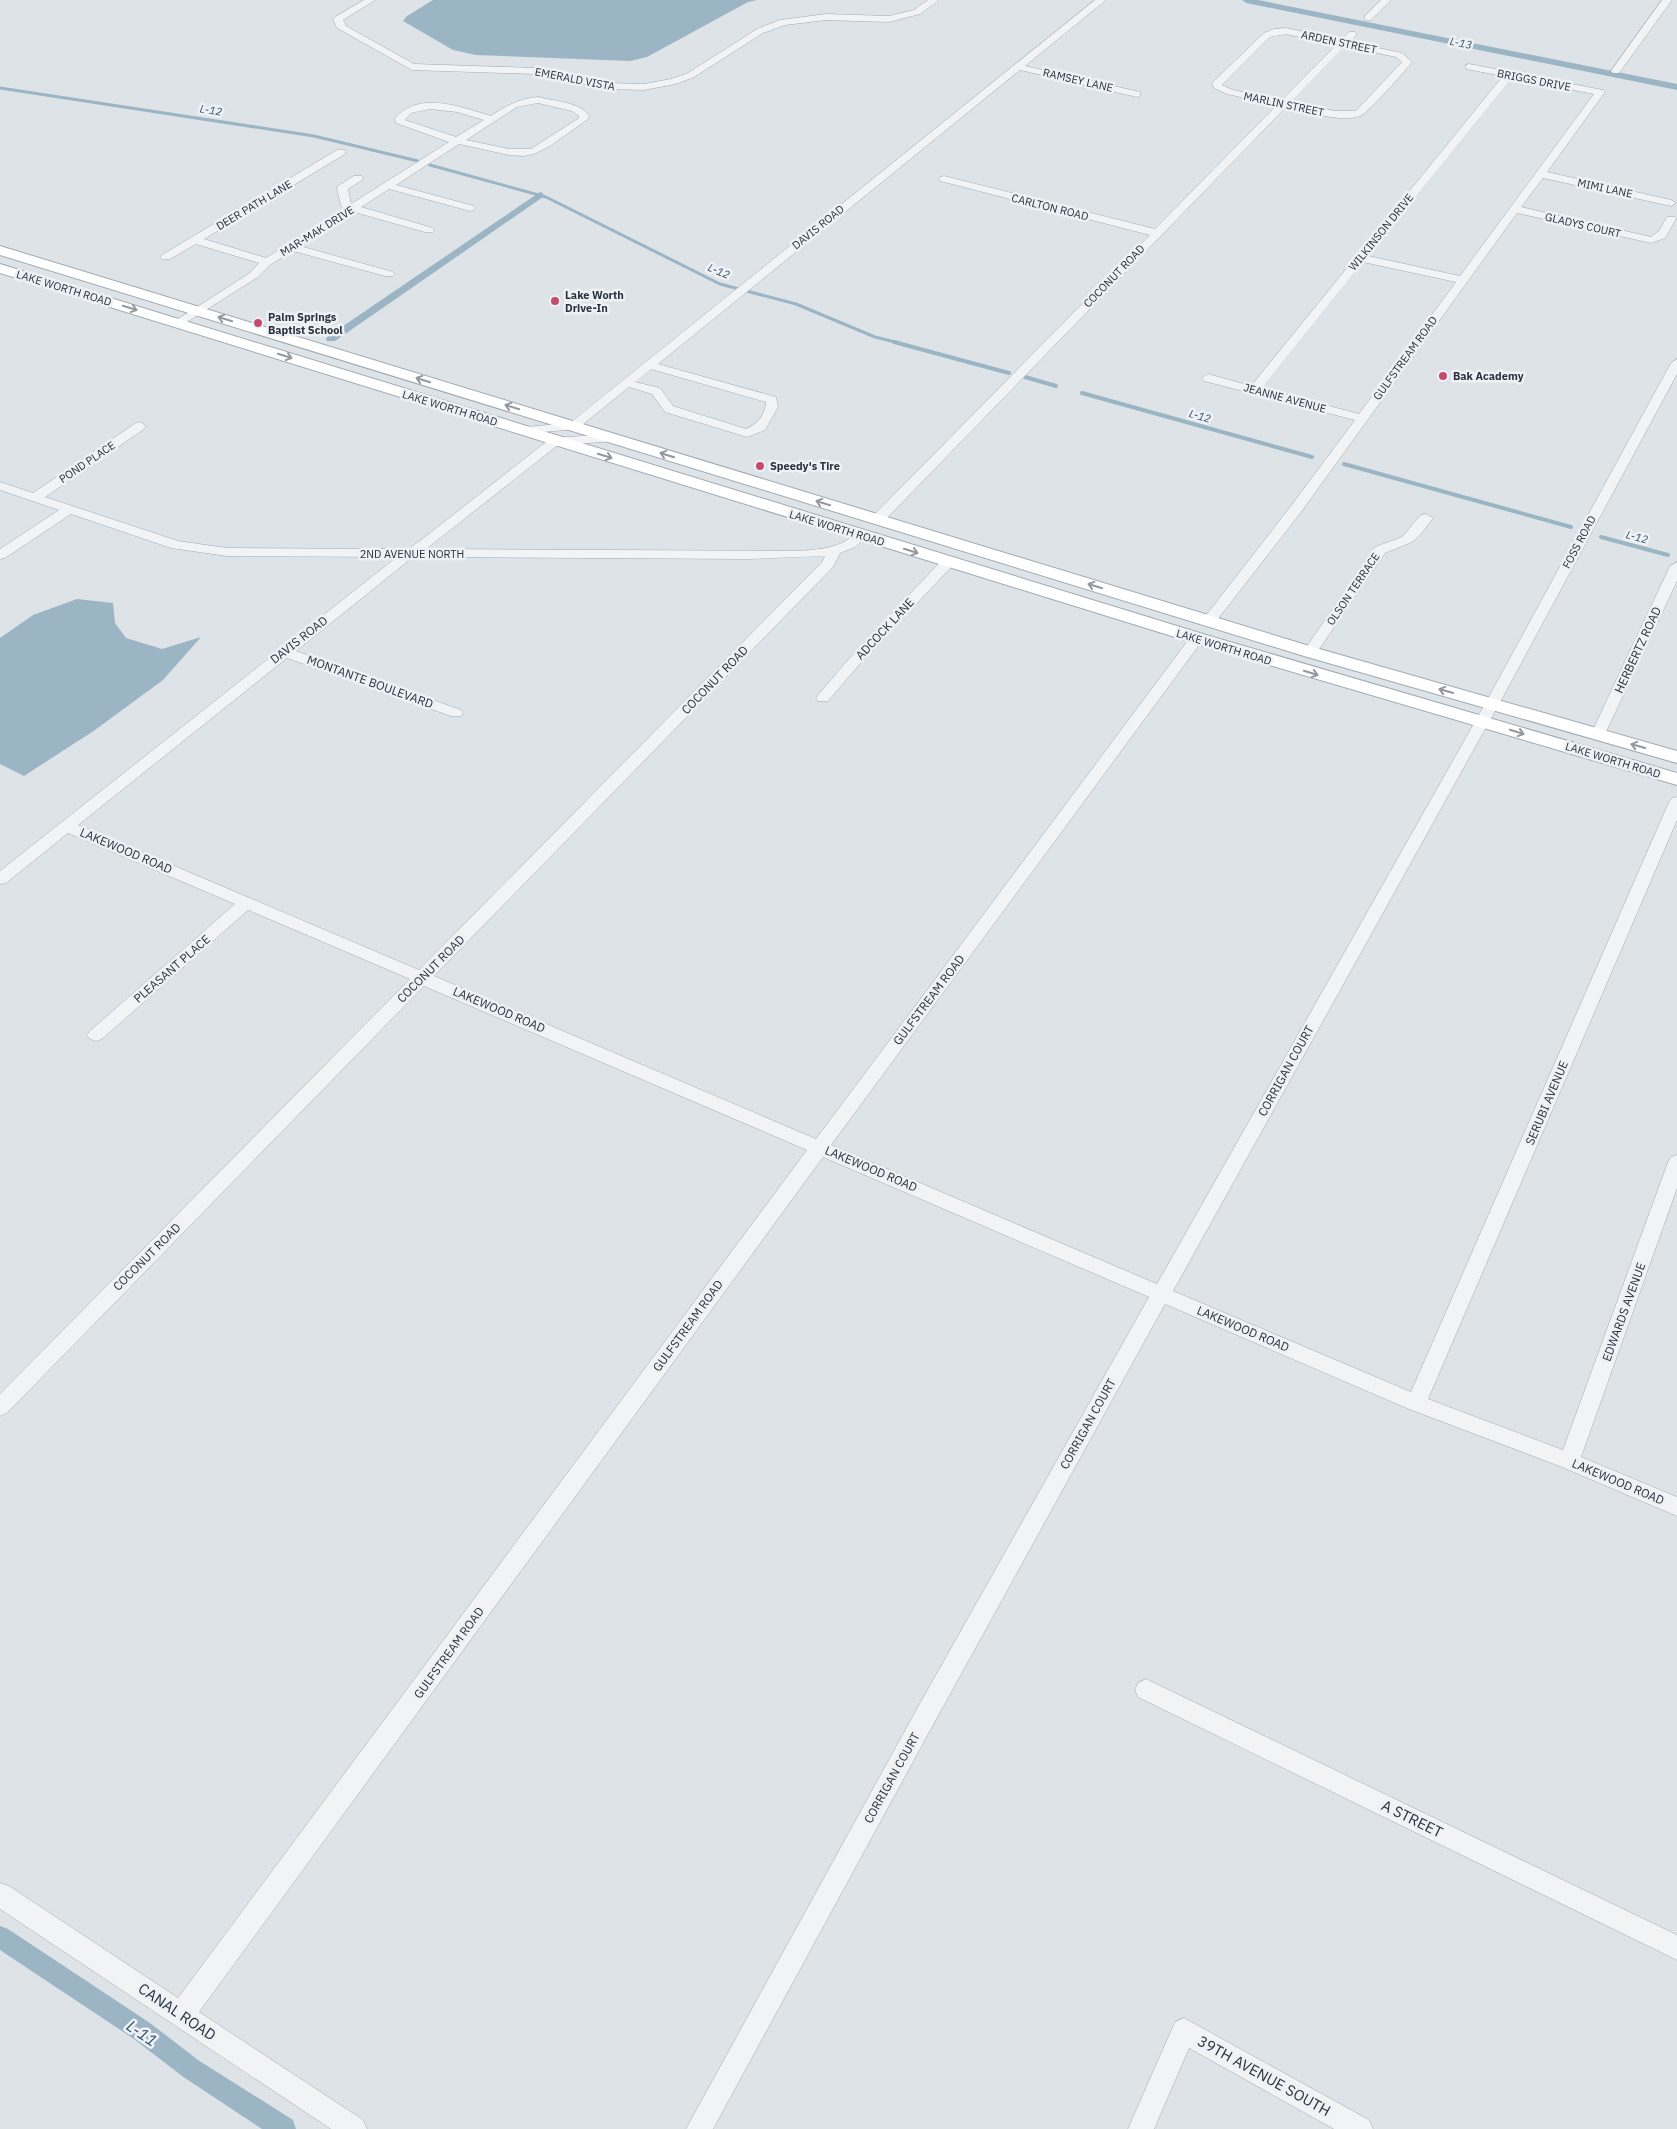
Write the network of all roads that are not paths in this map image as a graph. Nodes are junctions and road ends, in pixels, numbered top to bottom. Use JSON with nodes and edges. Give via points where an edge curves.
{"nodes":[{"id":1,"x":370,"y":0,"type":"edge"},
{"id":2,"x":934,"y":0,"type":"edge"},
{"id":3,"x":1101,"y":0,"type":"edge"},
{"id":4,"x":1386,"y":0,"type":"edge"},
{"id":5,"x":1667,"y":0,"type":"edge"},
{"id":6,"x":1368,"y":18,"type":"dead end"},
{"id":7,"x":1352,"y":34,"type":"dead end"},
{"id":8,"x":1342,"y":43,"type":"junction"},
{"id":9,"x":1018,"y":66,"type":"junction"},
{"id":10,"x":1469,"y":67,"type":"dead end"},
{"id":11,"x":1616,"y":71,"type":"dead end"},
{"id":12,"x":1510,"y":75,"type":"junction"},
{"id":13,"x":1220,"y":88,"type":"joint"},
{"id":14,"x":1600,"y":92,"type":"joint"},
{"id":15,"x":1137,"y":94,"type":"dead end"},
{"id":16,"x":1283,"y":104,"type":"junction"},
{"id":17,"x":1348,"y":115,"type":"joint"},
{"id":18,"x":492,"y":119,"type":"junction"},
{"id":19,"x":458,"y":141,"type":"junction"},
{"id":20,"x":341,"y":152,"type":"dead end"},
{"id":21,"x":1540,"y":174,"type":"junction"},
{"id":22,"x":358,"y":178,"type":"dead end"},
{"id":23,"x":944,"y":180,"type":"dead end"},
{"id":24,"x":389,"y":186,"type":"junction"},
{"id":25,"x":1671,"y":203,"type":"dead end"},
{"id":26,"x":470,"y":208,"type":"dead end"},
{"id":27,"x":352,"y":209,"type":"junction"},
{"id":28,"x":1514,"y":209,"type":"junction"},
{"id":29,"x":1671,"y":219,"type":"dead end"},
{"id":30,"x":429,"y":230,"type":"dead end"},
{"id":31,"x":1156,"y":233,"type":"junction"},
{"id":32,"x":195,"y":240,"type":"junction"},
{"id":33,"x":292,"y":247,"type":"junction"},
{"id":34,"x":0,"y":250,"type":"edge"},
{"id":35,"x":0,"y":258,"type":"edge"},
{"id":36,"x":166,"y":258,"type":"dead end"},
{"id":37,"x":1360,"y":258,"type":"junction"},
{"id":38,"x":267,"y":262,"type":"junction"},
{"id":39,"x":55,"y":267,"type":"junction"},
{"id":40,"x":0,"y":268,"type":"edge"},
{"id":41,"x":389,"y":274,"type":"dead end"},
{"id":42,"x":1462,"y":280,"type":"junction"},
{"id":43,"x":197,"y":311,"type":"junction"},
{"id":44,"x":178,"y":323,"type":"junction"},
{"id":45,"x":1677,"y":363,"type":"edge"},
{"id":46,"x":650,"y":365,"type":"junction"},
{"id":47,"x":1208,"y":378,"type":"dead end"},
{"id":48,"x":626,"y":383,"type":"junction"},
{"id":49,"x":1254,"y":390,"type":"junction"},
{"id":50,"x":1362,"y":418,"type":"junction"},
{"id":51,"x":140,"y":426,"type":"dead end"},
{"id":52,"x":573,"y":426,"type":"junction"},
{"id":53,"x":525,"y":431,"type":"junction"},
{"id":54,"x":613,"y":438,"type":"junction"},
{"id":55,"x":554,"y":440,"type":"junction"},
{"id":56,"x":0,"y":486,"type":"edge"},
{"id":57,"x":34,"y":498,"type":"junction"},
{"id":58,"x":776,"y":509,"type":"junction"},
{"id":59,"x":68,"y":510,"type":"junction"},
{"id":60,"x":1426,"y":518,"type":"dead end"},
{"id":61,"x":878,"y":519,"type":"junction"},
{"id":62,"x":862,"y":535,"type":"junction"},
{"id":63,"x":957,"y":544,"type":"junction"},
{"id":64,"x":834,"y":550,"type":"junction"},
{"id":65,"x":409,"y":554,"type":"junction"},
{"id":66,"x":0,"y":555,"type":"edge"},
{"id":67,"x":948,"y":562,"type":"junction"},
{"id":68,"x":1677,"y":566,"type":"edge"},
{"id":69,"x":1102,"y":609,"type":"junction"},
{"id":70,"x":1209,"y":621,"type":"junction"},
{"id":71,"x":1197,"y":638,"type":"junction"},
{"id":72,"x":284,"y":652,"type":"junction"},
{"id":73,"x":1310,"y":652,"type":"junction"},
{"id":74,"x":823,"y":698,"type":"dead end"},
{"id":75,"x":456,"y":713,"type":"dead end"},
{"id":76,"x":1487,"y":713,"type":"junction"},
{"id":77,"x":1598,"y":734,"type":"junction"},
{"id":78,"x":1677,"y":757,"type":"edge"},
{"id":79,"x":1677,"y":779,"type":"edge"},
{"id":80,"x":1677,"y":802,"type":"edge"},
{"id":81,"x":67,"y":826,"type":"junction"},
{"id":82,"x":0,"y":879,"type":"edge"},
{"id":83,"x":247,"y":902,"type":"junction"},
{"id":84,"x":424,"y":977,"type":"junction"},
{"id":85,"x":96,"y":1035,"type":"dead end"},
{"id":86,"x":820,"y":1147,"type":"junction"},
{"id":87,"x":1677,"y":1162,"type":"edge"},
{"id":88,"x":1161,"y":1294,"type":"junction"},
{"id":89,"x":4,"y":1397,"type":"edge"},
{"id":90,"x":1416,"y":1403,"type":"junction"},
{"id":91,"x":1569,"y":1461,"type":"junction"},
{"id":92,"x":1677,"y":1507,"type":"edge"},
{"id":93,"x":1146,"y":1690,"type":"dead end"},
{"id":94,"x":0,"y":1895,"type":"edge"},
{"id":95,"x":1677,"y":1948,"type":"edge"},
{"id":96,"x":181,"y":2015,"type":"junction"},
{"id":97,"x":354,"y":2129,"type":"edge"},
{"id":98,"x":699,"y":2129,"type":"edge"},
{"id":99,"x":1141,"y":2129,"type":"edge"},
{"id":100,"x":1360,"y":2129,"type":"edge"}],
"edges":[{"from":1,"to":2,"type":"street","name":"EMERALD VISTA","via":[[342,15],[338,19],[339,24],[412,67],[536,71],[625,88],[659,85],[684,78],[760,32],[783,22],[812,18],[896,18],[917,12]]},
{"from":3,"to":9,"type":"street","name":"DAVIS ROAD"},
{"from":4,"to":6,"type":"street"},
{"from":5,"to":11,"type":"street"},
{"from":7,"to":8,"type":"street","name":"COCONUT ROAD"},
{"from":8,"to":13,"type":"street","name":"ARDEN STREET","via":[[1292,32],[1274,32],[1217,83]]},
{"from":8,"to":16,"type":"street","name":"COCONUT ROAD"},
{"from":8,"to":17,"type":"street","name":"ARDEN STREET","via":[[1403,57],[1407,62],[1359,113]]},
{"from":9,"to":15,"type":"street","name":"RAMSEY LANE"},
{"from":9,"to":46,"type":"street","name":"DAVIS ROAD"},
{"from":10,"to":12,"type":"street","name":"BRIGGS DRIVE"},
{"from":12,"to":14,"type":"street","name":"BRIGGS DRIVE"},
{"from":12,"to":37,"type":"street","name":"WILKINSON DRIVE"},
{"from":13,"to":16,"type":"street","name":"MARLIN STREET"},
{"from":14,"to":21,"type":"street","name":"GULFSTREAM ROAD"},
{"from":16,"to":17,"type":"street","name":"MARLIN STREET"},
{"from":16,"to":31,"type":"street","name":"COCONUT ROAD"},
{"from":18,"to":19,"type":"street","name":"MAR-MAK DRIVE"},
{"from":18,"to":19,"type":"street","via":[[432,105],[413,108],[400,119],[407,126]]},
{"from":18,"to":19,"type":"street","name":"MAR-MAK DRIVE","via":[[519,102],[531,100],[580,111],[584,116],[560,135],[528,153],[509,153]]},
{"from":19,"to":24,"type":"street","name":"MAR-MAK DRIVE"},
{"from":20,"to":32,"type":"street","name":"DEER PATH LANE"},
{"from":21,"to":25,"type":"street","name":"MIMI LANE"},
{"from":21,"to":28,"type":"street","name":"GULFSTREAM ROAD"},
{"from":22,"to":27,"type":"street","via":[[342,188],[346,206]]},
{"from":23,"to":31,"type":"street","name":"CARLTON ROAD"},
{"from":24,"to":26,"type":"street"},
{"from":24,"to":27,"type":"street","name":"MAR-MAK DRIVE"},
{"from":27,"to":30,"type":"street"},
{"from":27,"to":33,"type":"street","name":"MAR-MAK DRIVE"},
{"from":28,"to":29,"type":"street","name":"GLADYS COURT","via":[[1652,240],[1661,237]]},
{"from":28,"to":42,"type":"street","name":"GULFSTREAM ROAD"},
{"from":31,"to":61,"type":"street","name":"COCONUT ROAD"},
{"from":32,"to":36,"type":"street","name":"DEER PATH LANE"},
{"from":32,"to":38,"type":"street"},
{"from":33,"to":38,"type":"street","name":"MAR-MAK DRIVE"},
{"from":33,"to":41,"type":"street"},
{"from":34,"to":39,"type":"main road","name":"LAKE WORTH ROAD"},
{"from":35,"to":39,"type":"main road","via":[[40,270]]},
{"from":37,"to":42,"type":"street"},
{"from":37,"to":49,"type":"street","name":"WILKINSON DRIVE"},
{"from":38,"to":43,"type":"street","name":"MAR-MAK DRIVE","via":[[254,275]]},
{"from":39,"to":43,"type":"main road","name":"LAKE WORTH ROAD"},
{"from":40,"to":44,"type":"main road","name":"LAKE WORTH ROAD","one_way":true},
{"from":42,"to":50,"type":"street","name":"GULFSTREAM ROAD"},
{"from":43,"to":44,"type":"street","name":"MAR-MAK DRIVE"},
{"from":52,"to":43,"type":"main road","name":"LAKE WORTH ROAD","one_way":true},
{"from":44,"to":53,"type":"main road","name":"LAKE WORTH ROAD","one_way":true},
{"from":45,"to":76,"type":"street","name":"FOSS ROAD"},
{"from":46,"to":48,"type":"street","name":"DAVIS ROAD"},
{"from":46,"to":48,"type":"street","via":[[772,400],[772,407],[761,427],[747,433],[669,409],[656,392]]},
{"from":47,"to":49,"type":"street","name":"JEANNE AVENUE"},
{"from":48,"to":52,"type":"street","name":"DAVIS ROAD"},
{"from":49,"to":50,"type":"street","name":"JEANNE AVENUE"},
{"from":50,"to":70,"type":"street","name":"GULFSTREAM ROAD"},
{"from":51,"to":57,"type":"street","name":"POND PLACE"},
{"from":52,"to":53,"type":"street"},
{"from":52,"to":54,"type":"main road","name":"LAKE WORTH ROAD"},
{"from":53,"to":55,"type":"main road","name":"LAKE WORTH ROAD"},
{"from":54,"to":55,"type":"street"},
{"from":61,"to":54,"type":"main road","name":"LAKE WORTH ROAD","one_way":true},
{"from":55,"to":58,"type":"main road","name":"LAKE WORTH ROAD","one_way":true},
{"from":55,"to":65,"type":"street","name":"DAVIS ROAD"},
{"from":56,"to":57,"type":"street","name":"2ND AVENUE NORTH"},
{"from":57,"to":59,"type":"street","name":"2ND AVENUE NORTH"},
{"from":58,"to":61,"type":"main road","via":[[811,512],[857,526],[865,526]]},
{"from":58,"to":62,"type":"main road","name":"LAKE WORTH ROAD"},
{"from":59,"to":65,"type":"street","name":"2ND AVENUE NORTH","via":[[176,546],[227,552]]},
{"from":59,"to":66,"type":"street"},
{"from":60,"to":73,"type":"street","name":"OLSON TERRACE","via":[[1415,535],[1380,550]]},
{"from":61,"to":63,"type":"main road","name":"LAKE WORTH ROAD"},
{"from":62,"to":63,"type":"main road","via":[[882,530],[931,543]]},
{"from":62,"to":64,"type":"street"},
{"from":62,"to":67,"type":"main road","name":"LAKE WORTH ROAD","one_way":true},
{"from":70,"to":63,"type":"main road","name":"LAKE WORTH ROAD","one_way":true},
{"from":64,"to":65,"type":"street","name":"2ND AVENUE NORTH","via":[[748,555]]},
{"from":64,"to":84,"type":"street","name":"COCONUT ROAD","via":[[828,564]]},
{"from":65,"to":72,"type":"street","name":"DAVIS ROAD"},
{"from":67,"to":69,"type":"main road","name":"LAKE WORTH ROAD"},
{"from":67,"to":74,"type":"street","name":"ADCOCK LANE"},
{"from":68,"to":77,"type":"street","name":"HERBERTZ ROAD"},
{"from":69,"to":70,"type":"main road","via":[[1117,605],[1181,625]]},
{"from":69,"to":71,"type":"main road","name":"LAKE WORTH ROAD"},
{"from":70,"to":73,"type":"main road","name":"LAKE WORTH ROAD"},
{"from":71,"to":73,"type":"main road","via":[[1228,637],[1290,656]]},
{"from":71,"to":76,"type":"main road","name":"LAKE WORTH ROAD","one_way":true,"via":[[1351,685]]},
{"from":71,"to":86,"type":"street","name":"GULFSTREAM ROAD"},
{"from":72,"to":75,"type":"street","name":"MONTANTE BOULEVARD"},
{"from":72,"to":81,"type":"street","name":"DAVIS ROAD"},
{"from":76,"to":73,"type":"main road","name":"LAKE WORTH ROAD","one_way":true},
{"from":76,"to":77,"type":"main road","name":"LAKE WORTH ROAD"},
{"from":76,"to":79,"type":"main road","name":"LAKE WORTH ROAD","one_way":true},
{"from":76,"to":88,"type":"street","name":"CORRIGAN COURT"},
{"from":78,"to":77,"type":"main road","name":"LAKE WORTH ROAD","one_way":true},
{"from":80,"to":90,"type":"street","name":"SERUBI AVENUE"},
{"from":81,"to":82,"type":"street","name":"DAVIS ROAD"},
{"from":81,"to":83,"type":"street","name":"LAKEWOOD ROAD"},
{"from":83,"to":84,"type":"street","name":"LAKEWOOD ROAD"},
{"from":83,"to":85,"type":"street","name":"PLEASANT PLACE"},
{"from":84,"to":86,"type":"street","name":"LAKEWOOD ROAD"},
{"from":84,"to":89,"type":"street","name":"COCONUT ROAD"},
{"from":86,"to":88,"type":"street","name":"LAKEWOOD ROAD"},
{"from":86,"to":96,"type":"street","name":"GULFSTREAM ROAD"},
{"from":87,"to":91,"type":"street","name":"EDWARDS AVENUE"},
{"from":88,"to":90,"type":"street","name":"LAKEWOOD ROAD"},
{"from":88,"to":98,"type":"street","name":"CORRIGAN COURT"},
{"from":90,"to":91,"type":"street","name":"LAKEWOOD ROAD"},
{"from":91,"to":92,"type":"street","name":"LAKEWOOD ROAD"},
{"from":93,"to":95,"type":"street","name":"A STREET"},
{"from":94,"to":96,"type":"street","name":"CANAL ROAD"},
{"from":96,"to":97,"type":"street","name":"CANAL ROAD"},
{"from":99,"to":100,"type":"street","name":"39TH AVENUE SOUTH","via":[[1184,2031]]}]}
